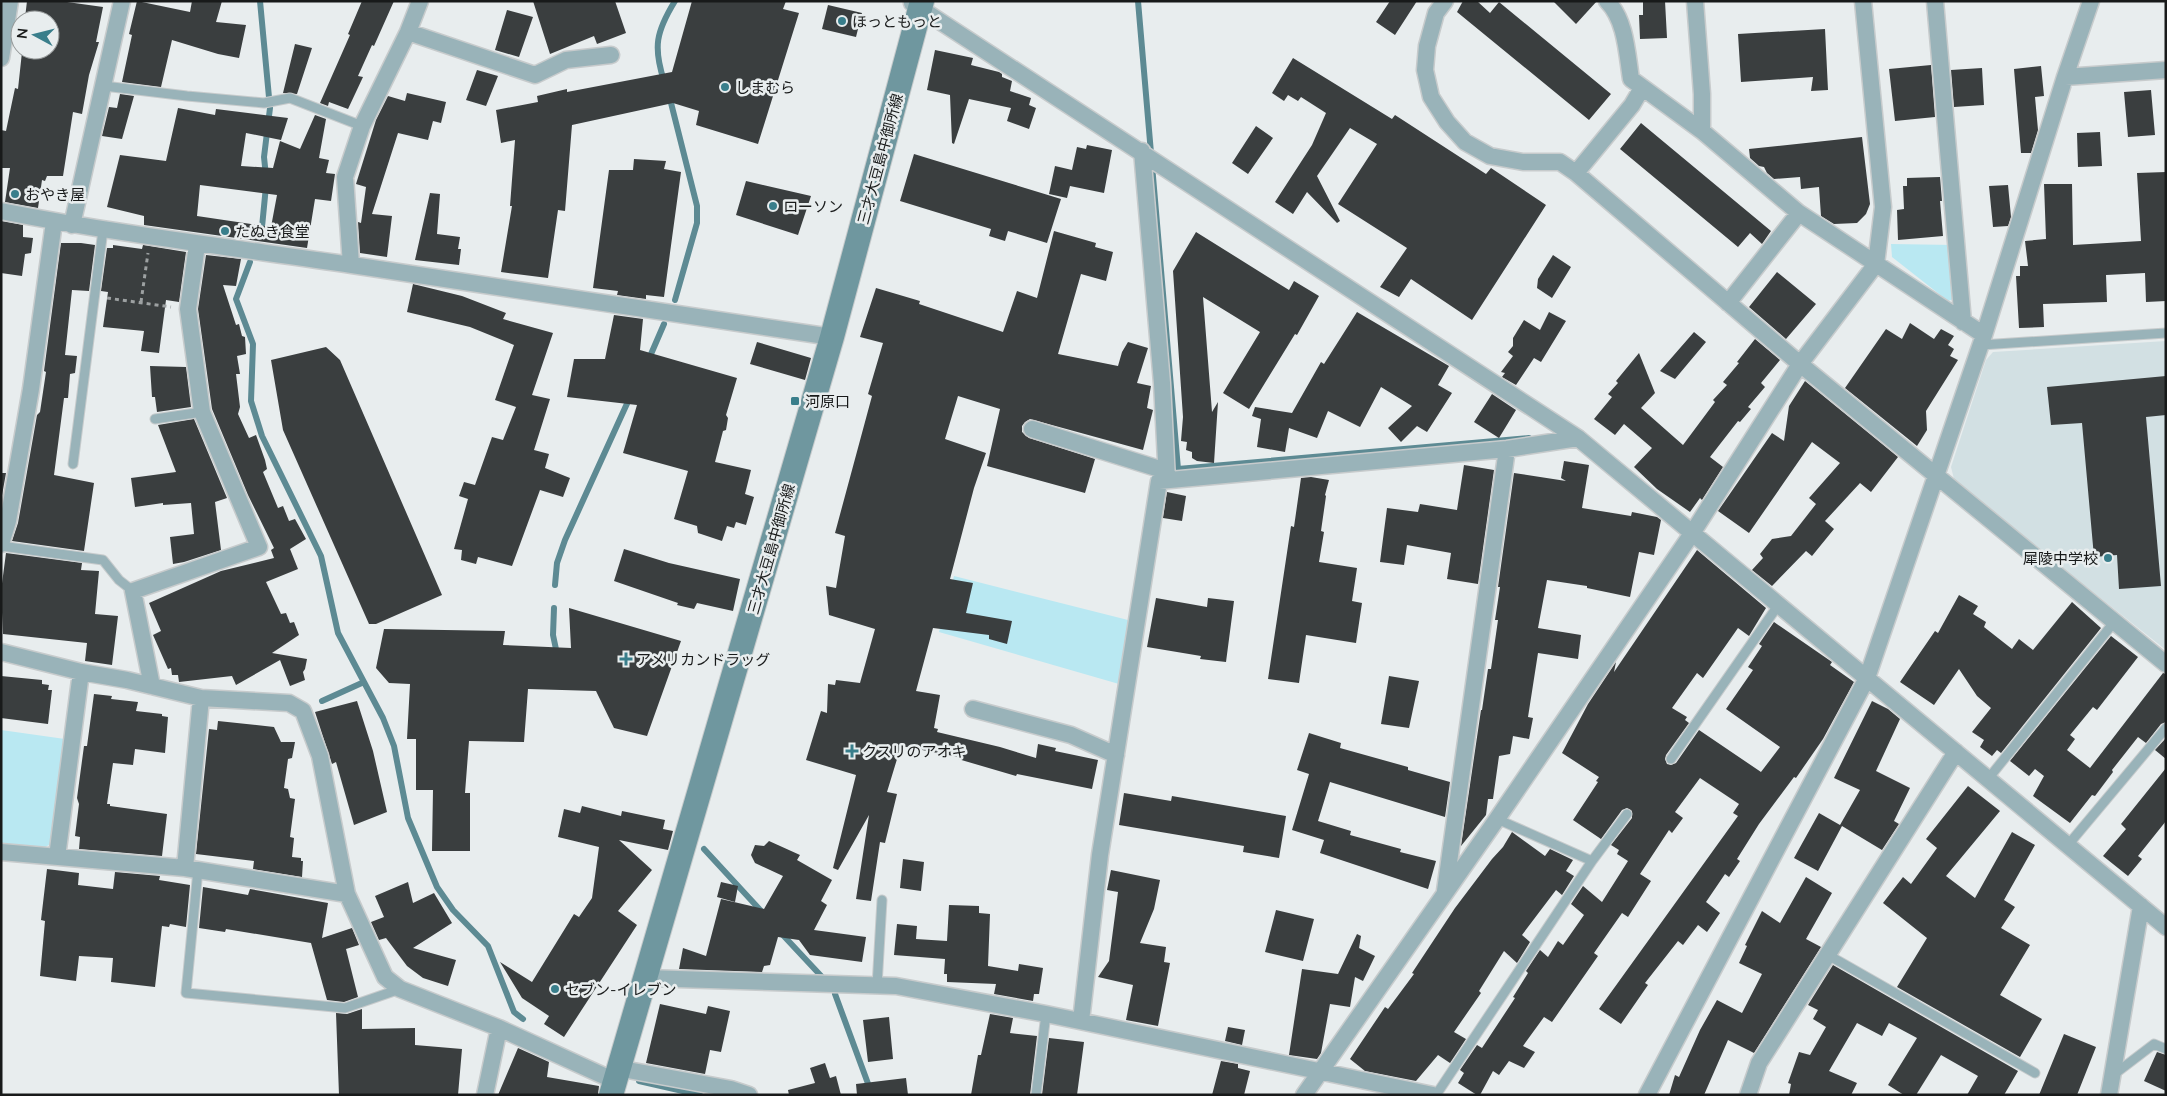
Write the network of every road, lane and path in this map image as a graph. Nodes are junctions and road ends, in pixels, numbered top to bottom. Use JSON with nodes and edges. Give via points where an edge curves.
{"nodes":[{"id":1,"x":10,"y":1,"type":"edge"},
{"id":2,"x":122,"y":1,"type":"edge"},
{"id":3,"x":420,"y":1,"type":"edge"},
{"id":4,"x":1445,"y":1,"type":"edge"},
{"id":5,"x":1607,"y":1,"type":"edge"},
{"id":6,"x":1695,"y":1,"type":"edge"},
{"id":7,"x":1863,"y":1,"type":"edge"},
{"id":8,"x":1935,"y":1,"type":"edge"},
{"id":9,"x":2091,"y":1,"type":"edge"},
{"id":10,"x":917,"y":4,"type":"edge"},
{"id":11,"x":408,"y":32,"type":"junction"},
{"id":12,"x":611,"y":54,"type":"dead end"},
{"id":13,"x":1,"y":58,"type":"edge"},
{"id":14,"x":2166,"y":70,"type":"edge"},
{"id":15,"x":2065,"y":77,"type":"junction"},
{"id":16,"x":104,"y":86,"type":"junction"},
{"id":17,"x":1642,"y":88,"type":"junction"},
{"id":18,"x":362,"y":126,"type":"junction"},
{"id":19,"x":1702,"y":131,"type":"junction"},
{"id":20,"x":1142,"y":151,"type":"junction"},
{"id":21,"x":1576,"y":173,"type":"junction"},
{"id":22,"x":1,"y":211,"type":"edge"},
{"id":23,"x":1799,"y":213,"type":"junction"},
{"id":24,"x":54,"y":222,"type":"junction"},
{"id":25,"x":72,"y":225,"type":"junction"},
{"id":26,"x":102,"y":230,"type":"junction"},
{"id":27,"x":150,"y":237,"type":"junction"},
{"id":28,"x":197,"y":245,"type":"junction"},
{"id":29,"x":1876,"y":264,"type":"junction"},
{"id":30,"x":351,"y":265,"type":"junction"},
{"id":31,"x":94,"y":296,"type":"junction"},
{"id":32,"x":141,"y":302,"type":"junction"},
{"id":33,"x":1728,"y":303,"type":"junction"},
{"id":34,"x":188,"y":309,"type":"junction"},
{"id":35,"x":1963,"y":322,"type":"junction"},
{"id":36,"x":2166,"y":333,"type":"edge"},
{"id":37,"x":832,"y":337,"type":"junction"},
{"id":38,"x":1982,"y":340,"type":"junction"},
{"id":39,"x":1800,"y":364,"type":"junction"},
{"id":40,"x":202,"y":412,"type":"junction"},
{"id":41,"x":155,"y":419,"type":"dead end"},
{"id":42,"x":1032,"y":429,"type":"dead end"},
{"id":43,"x":1578,"y":438,"type":"junction"},
{"id":44,"x":1507,"y":449,"type":"junction"},
{"id":45,"x":73,"y":464,"type":"dead end"},
{"id":46,"x":1166,"y":476,"type":"junction"},
{"id":47,"x":1936,"y":476,"type":"junction"},
{"id":48,"x":1692,"y":532,"type":"junction"},
{"id":49,"x":1,"y":545,"type":"edge"},
{"id":50,"x":133,"y":591,"type":"junction"},
{"id":51,"x":1779,"y":604,"type":"junction"},
{"id":52,"x":2115,"y":621,"type":"junction"},
{"id":53,"x":1,"y":652,"type":"edge"},
{"id":54,"x":2166,"y":664,"type":"edge"},
{"id":55,"x":82,"y":672,"type":"junction"},
{"id":56,"x":1867,"y":678,"type":"junction"},
{"id":57,"x":152,"y":686,"type":"junction"},
{"id":58,"x":201,"y":698,"type":"junction"},
{"id":59,"x":972,"y":709,"type":"dead end"},
{"id":60,"x":2166,"y":728,"type":"edge"},
{"id":61,"x":1956,"y":752,"type":"junction"},
{"id":62,"x":1116,"y":756,"type":"junction"},
{"id":63,"x":1671,"y":759,"type":"dead end"},
{"id":64,"x":1988,"y":779,"type":"junction"},
{"id":65,"x":1627,"y":814,"type":"dead end"},
{"id":66,"x":1497,"y":819,"type":"junction"},
{"id":67,"x":2068,"y":845,"type":"junction"},
{"id":68,"x":1,"y":852,"type":"edge"},
{"id":69,"x":57,"y":857,"type":"junction"},
{"id":70,"x":1592,"y":861,"type":"junction"},
{"id":71,"x":191,"y":869,"type":"junction"},
{"id":72,"x":1445,"y":893,"type":"junction"},
{"id":73,"x":347,"y":894,"type":"junction"},
{"id":74,"x":882,"y":900,"type":"dead end"},
{"id":75,"x":2141,"y":906,"type":"junction"},
{"id":76,"x":2164,"y":921,"type":"edge"},
{"id":77,"x":1828,"y":955,"type":"junction"},
{"id":78,"x":646,"y":978,"type":"junction"},
{"id":79,"x":877,"y":986,"type":"junction"},
{"id":80,"x":400,"y":989,"type":"junction"},
{"id":81,"x":1046,"y":1014,"type":"junction"},
{"id":82,"x":1081,"y":1022,"type":"junction"},
{"id":83,"x":499,"y":1028,"type":"junction"},
{"id":84,"x":2166,"y":1049,"type":"edge"},
{"id":85,"x":1320,"y":1071,"type":"junction"},
{"id":86,"x":2035,"y":1073,"type":"dead end"},
{"id":87,"x":2112,"y":1076,"type":"junction"},
{"id":88,"x":614,"y":1081,"type":"edge"},
{"id":89,"x":485,"y":1095,"type":"edge"},
{"id":90,"x":749,"y":1095,"type":"edge"},
{"id":91,"x":1036,"y":1095,"type":"edge"},
{"id":92,"x":1304,"y":1095,"type":"edge"},
{"id":93,"x":1434,"y":1095,"type":"edge"},
{"id":94,"x":1647,"y":1095,"type":"edge"},
{"id":95,"x":1748,"y":1095,"type":"edge"},
{"id":96,"x":2109,"y":1095,"type":"edge"}],
"edges":[{"from":1,"to":13,"type":"street"},
{"from":2,"to":16,"type":"street"},
{"from":3,"to":11,"type":"street"},
{"from":4,"to":21,"type":"street","via":[[1436,13],[1427,46],[1425,70],[1431,97],[1447,122],[1465,142],[1490,156],[1523,162],[1560,162]]},
{"from":5,"to":17,"type":"street","via":[[1623,32],[1630,79]]},
{"from":6,"to":19,"type":"street"},
{"from":7,"to":29,"type":"street","via":[[1883,207]]},
{"from":8,"to":35,"type":"street"},
{"from":9,"to":15,"type":"street"},
{"from":10,"to":20,"type":"street"},
{"from":10,"to":37,"type":"main road","name":"三才大豆島中御所線"},
{"from":11,"to":12,"type":"street","via":[[535,75],[566,60]]},
{"from":11,"to":18,"type":"street"},
{"from":14,"to":15,"type":"street"},
{"from":15,"to":38,"type":"street"},
{"from":16,"to":18,"type":"lane","via":[[269,103],[290,98]]},
{"from":16,"to":25,"type":"street"},
{"from":17,"to":19,"type":"street"},
{"from":17,"to":21,"type":"street","via":[[1632,105]]},
{"from":18,"to":30,"type":"street","via":[[345,177]]},
{"from":19,"to":23,"type":"street"},
{"from":20,"to":43,"type":"street"},
{"from":20,"to":46,"type":"street","via":[[1162,383]]},
{"from":21,"to":33,"type":"street"},
{"from":22,"to":24,"type":"street"},
{"from":23,"to":29,"type":"street"},
{"from":23,"to":33,"type":"street"},
{"from":24,"to":25,"type":"street"},
{"from":24,"to":49,"type":"street","via":[[31,389],[8,522]]},
{"from":25,"to":26,"type":"street"},
{"from":26,"to":27,"type":"street"},
{"from":26,"to":31,"type":"lane"},
{"from":27,"to":28,"type":"street"},
{"from":27,"to":32,"type":"path"},
{"from":28,"to":30,"type":"street"},
{"from":28,"to":34,"type":"street"},
{"from":29,"to":35,"type":"street"},
{"from":29,"to":39,"type":"street"},
{"from":30,"to":37,"type":"street"},
{"from":31,"to":32,"type":"path"},
{"from":31,"to":45,"type":"lane"},
{"from":32,"to":34,"type":"path"},
{"from":33,"to":39,"type":"street"},
{"from":34,"to":40,"type":"street"},
{"from":35,"to":38,"type":"street"},
{"from":36,"to":38,"type":"lane"},
{"from":37,"to":78,"type":"main road","name":"三才大豆島中御所線"},
{"from":38,"to":47,"type":"street"},
{"from":39,"to":47,"type":"street"},
{"from":39,"to":48,"type":"street"},
{"from":40,"to":41,"type":"lane"},
{"from":40,"to":50,"type":"street","via":[[259,547]]},
{"from":42,"to":46,"type":"street"},
{"from":43,"to":44,"type":"street"},
{"from":43,"to":48,"type":"street"},
{"from":44,"to":46,"type":"street"},
{"from":44,"to":72,"type":"street"},
{"from":46,"to":62,"type":"street","via":[[1159,481]]},
{"from":47,"to":52,"type":"street"},
{"from":47,"to":56,"type":"street"},
{"from":48,"to":51,"type":"street"},
{"from":48,"to":66,"type":"street"},
{"from":49,"to":50,"type":"lane","via":[[103,560]]},
{"from":50,"to":57,"type":"street"},
{"from":51,"to":56,"type":"street"},
{"from":51,"to":63,"type":"lane"},
{"from":52,"to":54,"type":"street"},
{"from":52,"to":64,"type":"lane"},
{"from":53,"to":55,"type":"street"},
{"from":55,"to":57,"type":"street"},
{"from":55,"to":69,"type":"street"},
{"from":56,"to":61,"type":"street"},
{"from":56,"to":94,"type":"street"},
{"from":57,"to":58,"type":"street"},
{"from":58,"to":71,"type":"street"},
{"from":58,"to":73,"type":"street","via":[[289,703],[303,711],[320,756]]},
{"from":59,"to":62,"type":"street","via":[[1071,735]]},
{"from":60,"to":67,"type":"lane"},
{"from":61,"to":64,"type":"street"},
{"from":61,"to":77,"type":"street"},
{"from":62,"to":82,"type":"street","via":[[1100,854]]},
{"from":64,"to":67,"type":"street"},
{"from":65,"to":70,"type":"lane"},
{"from":66,"to":70,"type":"lane"},
{"from":66,"to":72,"type":"street"},
{"from":67,"to":75,"type":"street"},
{"from":68,"to":69,"type":"street"},
{"from":69,"to":71,"type":"street"},
{"from":70,"to":93,"type":"lane"},
{"from":71,"to":73,"type":"street"},
{"from":71,"to":80,"type":"lane","via":[[186,993],[345,1008]]},
{"from":72,"to":85,"type":"street"},
{"from":73,"to":80,"type":"street","via":[[385,976]]},
{"from":74,"to":79,"type":"lane"},
{"from":75,"to":76,"type":"street"},
{"from":75,"to":87,"type":"street"},
{"from":77,"to":86,"type":"lane"},
{"from":77,"to":95,"type":"street","via":[[1759,1063]]},
{"from":78,"to":79,"type":"street"},
{"from":78,"to":88,"type":"main road","name":"三才大豆島中御所線"},
{"from":79,"to":81,"type":"street","via":[[896,986]]},
{"from":80,"to":83,"type":"street"},
{"from":81,"to":82,"type":"street"},
{"from":81,"to":91,"type":"lane"},
{"from":82,"to":85,"type":"street"},
{"from":83,"to":88,"type":"street"},
{"from":83,"to":89,"type":"street"},
{"from":84,"to":87,"type":"lane","via":[[2154,1044]]},
{"from":85,"to":92,"type":"street"},
{"from":85,"to":93,"type":"street"},
{"from":87,"to":96,"type":"street"},
{"from":88,"to":90,"type":"street","via":[[731,1089]]}]}
